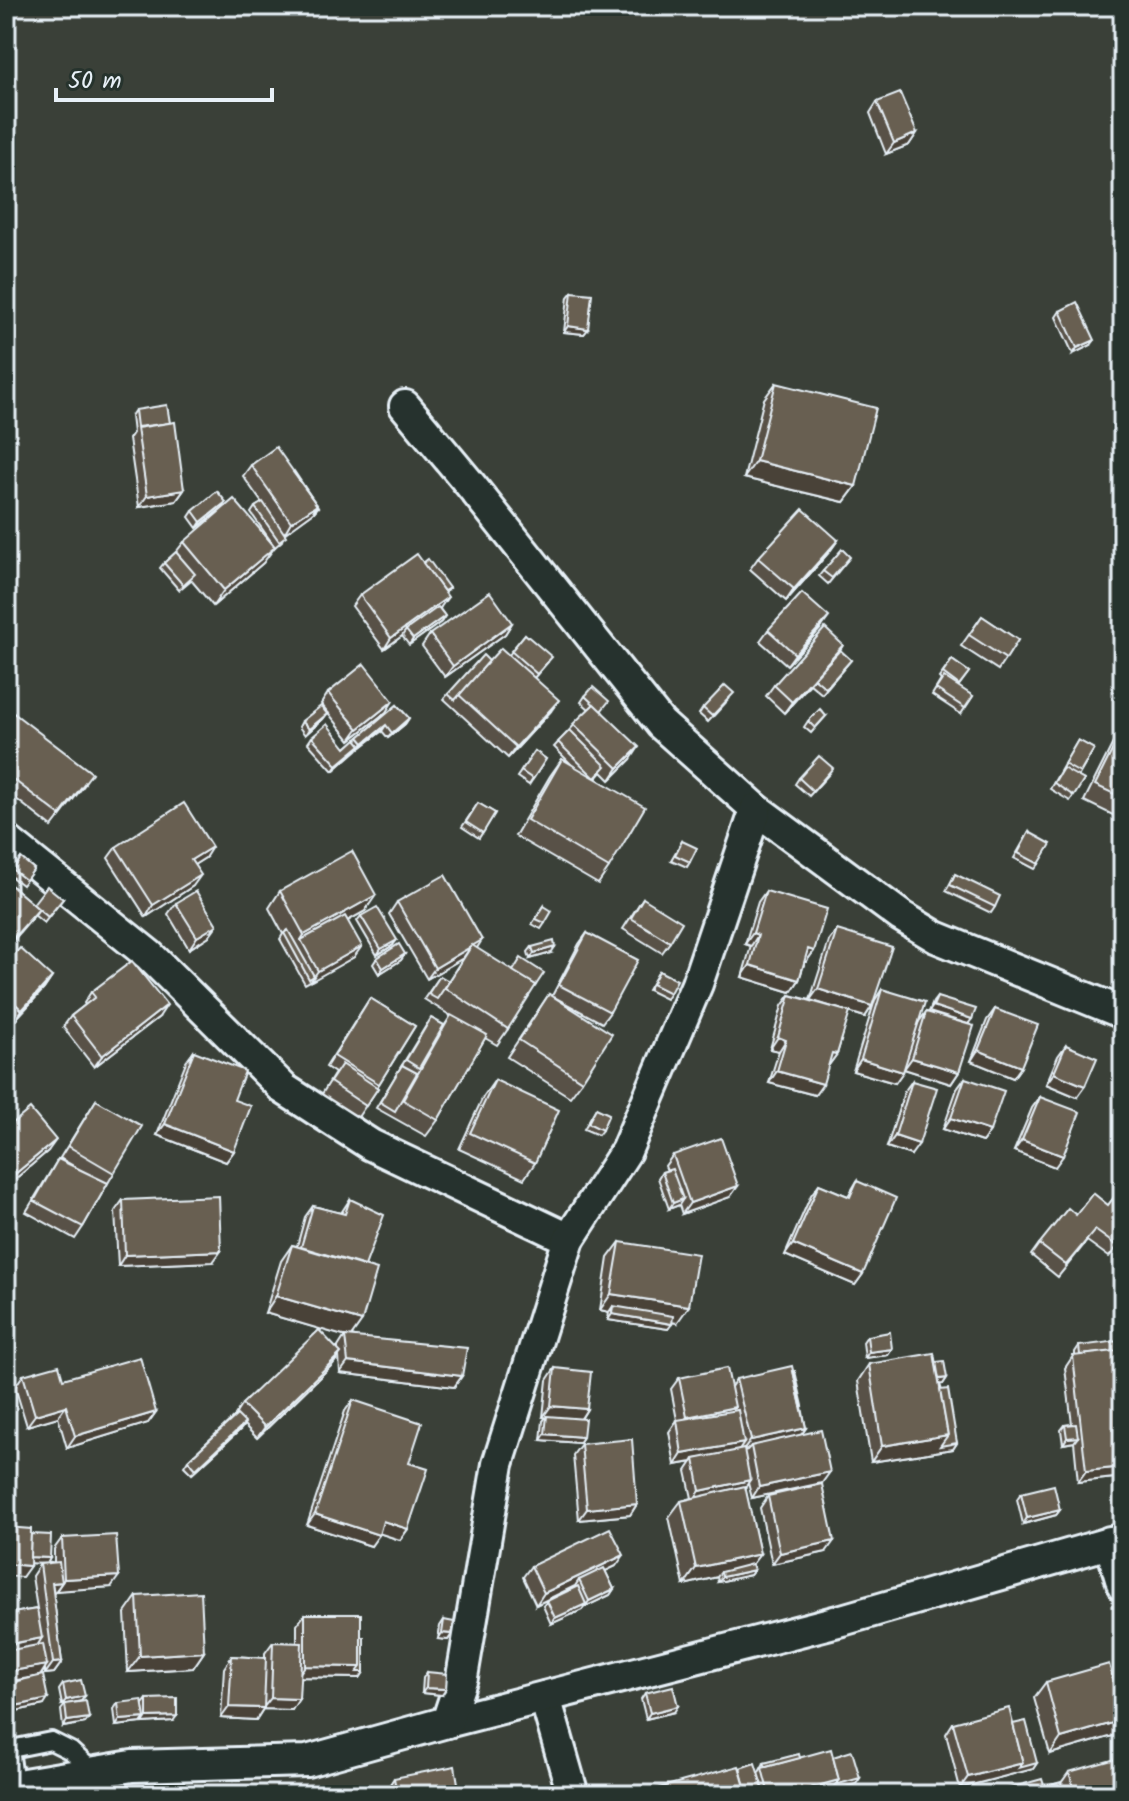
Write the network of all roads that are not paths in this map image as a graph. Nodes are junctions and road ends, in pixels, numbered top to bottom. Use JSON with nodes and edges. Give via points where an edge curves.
{"nodes":[{"id":1,"x":405,"y":406,"type":"dead end"},
{"id":2,"x":756,"y":809,"type":"junction"},
{"id":3,"x":6,"y":840,"type":"edge"},
{"id":4,"x":1123,"y":1013,"type":"edge"},
{"id":5,"x":569,"y":1239,"type":"junction"},
{"id":6,"x":1116,"y":1541,"type":"edge"},
{"id":7,"x":1123,"y":1586,"type":"edge"},
{"id":8,"x":545,"y":1697,"type":"junction"},
{"id":9,"x":447,"y":1722,"type":"junction"},
{"id":10,"x":8,"y":1750,"type":"edge"},
{"id":11,"x":95,"y":1773,"type":"junction"},
{"id":12,"x":11,"y":1786,"type":"edge"},
{"id":13,"x":573,"y":1795,"type":"edge"}],
"edges":[{"from":1,"to":2,"type":"street","via":[[661,724]]},
{"from":2,"to":4,"type":"street","via":[[936,937]]},
{"from":2,"to":5,"type":"street","via":[[697,984],[626,1151]]},
{"from":3,"to":5,"type":"street","via":[[149,955],[284,1089],[371,1145]]},
{"from":5,"to":9,"type":"street","via":[[498,1464],[462,1677]]},
{"from":6,"to":7,"type":"street"},
{"from":6,"to":8,"type":"street"},
{"from":8,"to":9,"type":"street"},
{"from":8,"to":13,"type":"street"},
{"from":9,"to":11,"type":"street","via":[[307,1761],[132,1766]]},
{"from":10,"to":11,"type":"lane","via":[[51,1741]]},
{"from":10,"to":12,"type":"lane"},
{"from":11,"to":12,"type":"street"}]}
